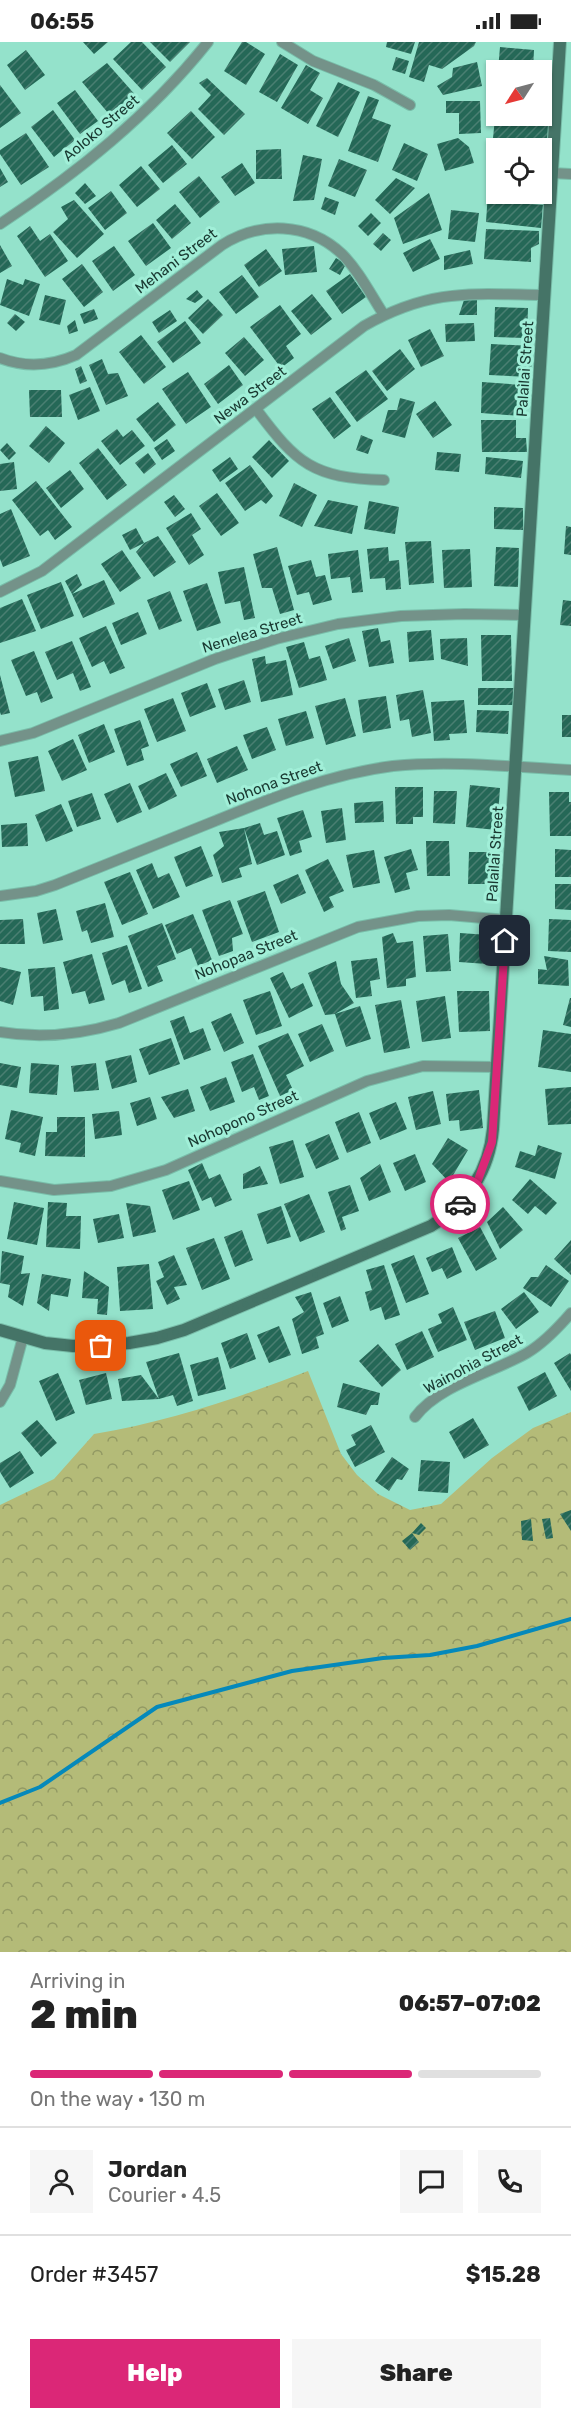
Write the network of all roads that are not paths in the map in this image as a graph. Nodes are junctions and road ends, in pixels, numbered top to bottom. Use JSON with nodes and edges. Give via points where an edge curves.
{"nodes":[{"id":1,"x":208,"y":42,"type":"edge"},
{"id":2,"x":282,"y":42,"type":"edge"},
{"id":3,"x":560,"y":42,"type":"edge"},
{"id":4,"x":410,"y":105,"type":"dead end"},
{"id":5,"x":552,"y":173,"type":"joint"},
{"id":6,"x":571,"y":174,"type":"edge"},
{"id":7,"x":550,"y":204,"type":"edge"},
{"id":8,"x":0,"y":224,"type":"edge"},
{"id":9,"x":544,"y":295,"type":"junction"},
{"id":10,"x":384,"y":315,"type":"junction"},
{"id":11,"x":1,"y":361,"type":"edge"},
{"id":12,"x":256,"y":409,"type":"junction"},
{"id":13,"x":384,"y":480,"type":"dead end"},
{"id":14,"x":0,"y":592,"type":"edge"},
{"id":15,"x":525,"y":615,"type":"junction"},
{"id":16,"x":0,"y":741,"type":"edge"},
{"id":17,"x":516,"y":767,"type":"junction"},
{"id":18,"x":571,"y":770,"type":"edge"},
{"id":19,"x":0,"y":896,"type":"edge"},
{"id":20,"x":506,"y":920,"type":"junction"},
{"id":21,"x":0,"y":1032,"type":"edge"},
{"id":22,"x":497,"y":1067,"type":"junction"},
{"id":23,"x":0,"y":1181,"type":"edge"},
{"id":24,"x":571,"y":1312,"type":"edge"},
{"id":25,"x":0,"y":1330,"type":"edge"},
{"id":26,"x":23,"y":1337,"type":"junction"},
{"id":27,"x":0,"y":1402,"type":"edge"},
{"id":28,"x":415,"y":1417,"type":"dead end"}],
"edges":[{"from":1,"to":8,"type":"street","name":"Aoloko Street","via":[[146,112]]},
{"from":2,"to":4,"type":"street","via":[[313,61],[374,85]]},
{"from":3,"to":5,"type":"street","name":"Palailai Street"},
{"from":5,"to":6,"type":"street"},
{"from":7,"to":9,"type":"street","name":"Palailai Street"},
{"from":9,"to":10,"type":"street","name":"Newa Street","via":[[453,295],[406,305]]},
{"from":9,"to":15,"type":"street","name":"Palailai Street"},
{"from":10,"to":11,"type":"street","name":"Mehani Street","via":[[349,262],[333,247],[294,229],[262,229],[241,234],[222,245],[76,355],[45,364]]},
{"from":10,"to":12,"type":"street","name":"Newa Street"},
{"from":12,"to":13,"type":"street","via":[[286,448],[306,464],[340,477]]},
{"from":12,"to":14,"type":"street","name":"Newa Street","via":[[42,571]]},
{"from":15,"to":16,"type":"street","name":"Nenelea Street","via":[[401,616],[338,624],[215,659],[33,733]]},
{"from":15,"to":17,"type":"street","name":"Palailai Street"},
{"from":17,"to":18,"type":"street","name":"Nohona Street"},
{"from":17,"to":19,"type":"street","name":"Nohona Street","via":[[394,766],[315,782],[55,885]]},
{"from":17,"to":20,"type":"street","name":"Palailai Street"},
{"from":20,"to":21,"type":"street","name":"Nohopaa Street","via":[[448,915],[387,920],[329,937],[119,1023],[44,1037]]},
{"from":20,"to":22,"type":"street","name":"Palailai Street"},
{"from":22,"to":23,"type":"street","name":"Nohopono Street","via":[[423,1066],[367,1081],[166,1170],[111,1186],[54,1190]]},
{"from":22,"to":26,"type":"street","name":"Palailai Street","via":[[492,1142],[484,1168],[463,1201],[432,1226],[157,1338],[73,1346]]},
{"from":24,"to":28,"type":"street","name":"Wainohia Street","via":[[555,1332],[528,1352],[438,1396]]},
{"from":25,"to":26,"type":"street","name":"Palailai Street"},
{"from":26,"to":27,"type":"street","via":[[10,1385]]}]}
